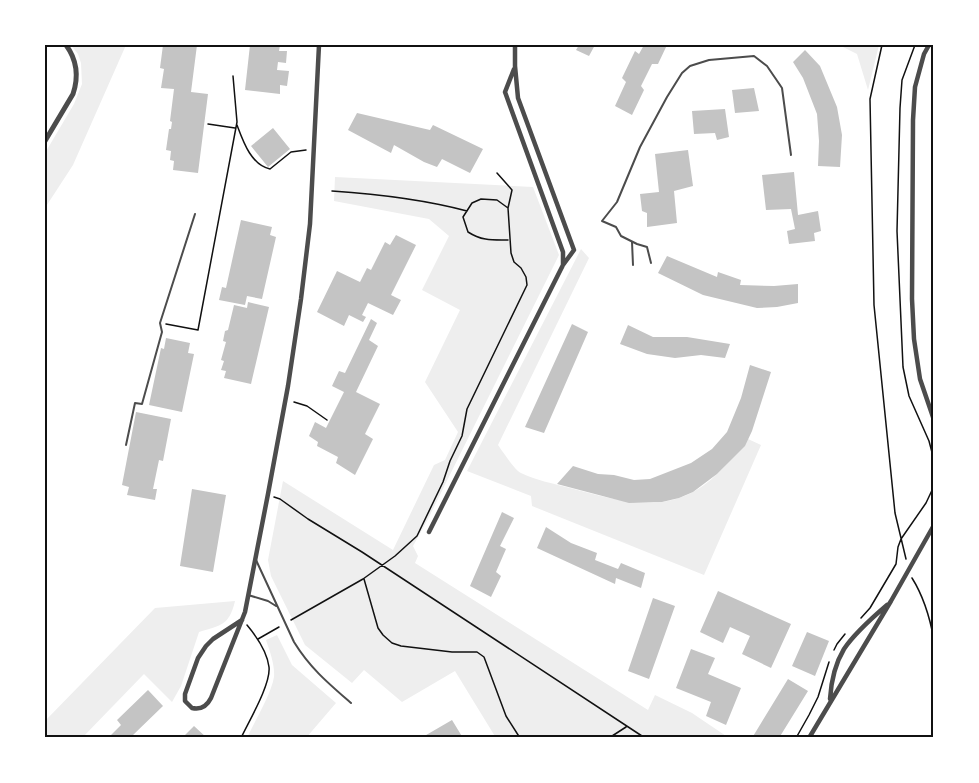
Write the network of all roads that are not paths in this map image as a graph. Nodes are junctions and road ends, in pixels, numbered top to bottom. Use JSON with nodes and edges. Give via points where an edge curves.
{"nodes":[{"id":1,"x":66,"y":45,"type":"edge"},
{"id":2,"x":319,"y":45,"type":"edge"},
{"id":3,"x":515,"y":45,"type":"edge"},
{"id":4,"x":929,"y":45,"type":"edge"},
{"id":5,"x":515,"y":66,"type":"junction"},
{"id":6,"x":45,"y":141,"type":"edge"},
{"id":7,"x":791,"y":155,"type":"dead end"},
{"id":8,"x":195,"y":214,"type":"dead end"},
{"id":9,"x":632,"y":242,"type":"junction"},
{"id":10,"x":651,"y":263,"type":"dead end"},
{"id":11,"x":563,"y":265,"type":"junction"},
{"id":12,"x":633,"y":265,"type":"dead end"},
{"id":13,"x":934,"y":420,"type":"edge"},
{"id":14,"x":126,"y":445,"type":"dead end"},
{"id":15,"x":934,"y":525,"type":"edge"},
{"id":16,"x":429,"y":532,"type":"dead end"},
{"id":17,"x":255,"y":558,"type":"junction"},
{"id":18,"x":248,"y":595,"type":"junction"},
{"id":19,"x":891,"y":601,"type":"junction"},
{"id":20,"x":278,"y":608,"type":"junction"},
{"id":21,"x":242,"y":620,"type":"junction"},
{"id":22,"x":830,"y":702,"type":"junction"},
{"id":23,"x":351,"y":703,"type":"dead end"},
{"id":24,"x":809,"y":738,"type":"edge"}],
"edges":[{"from":1,"to":6,"type":"street","via":[[75,64],[76,82]]},
{"from":2,"to":17,"type":"street","via":[[310,224],[285,402]]},
{"from":3,"to":5,"type":"street"},
{"from":4,"to":13,"type":"street","via":[[915,87],[912,120],[912,299],[920,379]]},
{"from":5,"to":11,"type":"street","via":[[505,92],[561,245]]},
{"from":5,"to":11,"type":"street","via":[[518,98],[574,250]]},
{"from":7,"to":9,"type":"lane","via":[[782,88],[767,66],[754,56],[690,66],[667,97],[617,202],[602,221],[616,227],[621,236]]},
{"from":8,"to":14,"type":"lane","via":[[160,323],[162,332],[142,404],[135,403]]},
{"from":9,"to":10,"type":"lane","via":[[647,247]]},
{"from":9,"to":12,"type":"lane"},
{"from":11,"to":16,"type":"street"},
{"from":15,"to":19,"type":"street"},
{"from":17,"to":18,"type":"street"},
{"from":17,"to":20,"type":"lane"},
{"from":18,"to":20,"type":"lane"},
{"from":18,"to":21,"type":"street"},
{"from":19,"to":22,"type":"street"},
{"from":19,"to":22,"type":"street","via":[[844,650],[831,682]]},
{"from":20,"to":23,"type":"lane","via":[[309,664]]},
{"from":21,"to":21,"type":"street","via":[[213,639],[200,655],[184,694],[192,708],[201,708],[210,701]]},
{"from":22,"to":24,"type":"street"}]}
